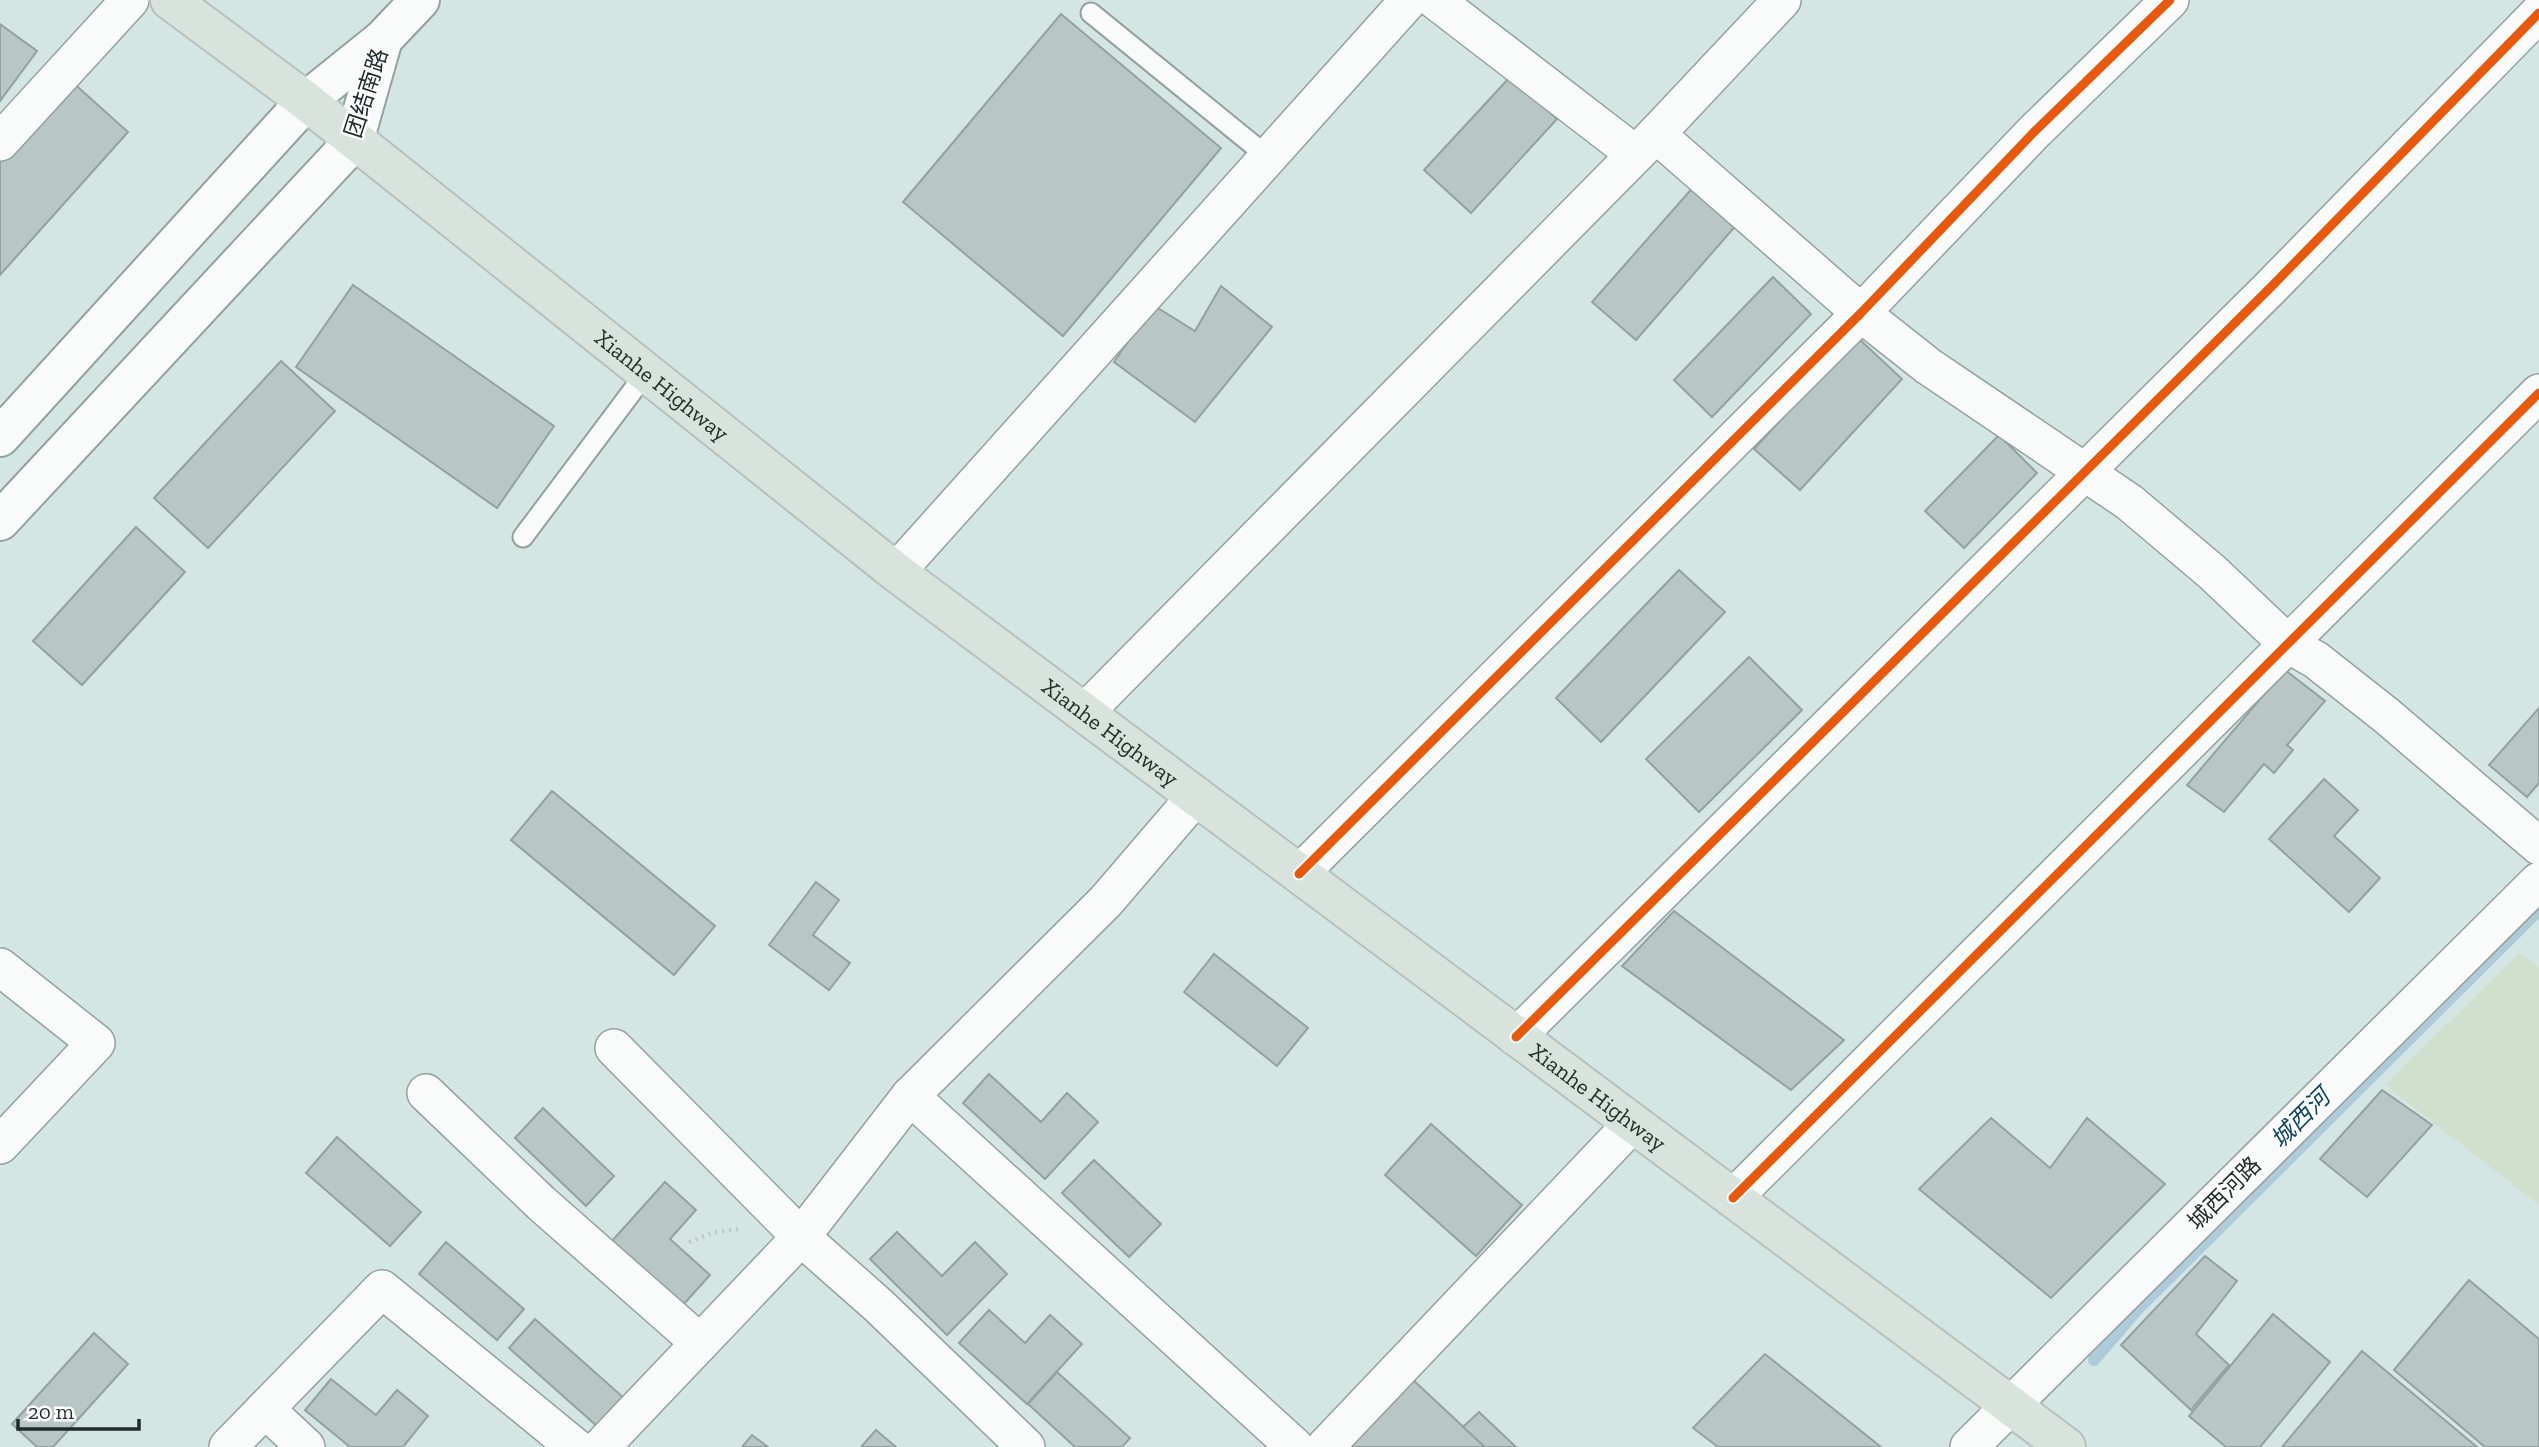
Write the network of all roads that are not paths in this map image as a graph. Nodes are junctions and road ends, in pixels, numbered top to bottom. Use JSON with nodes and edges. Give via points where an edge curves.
{"nodes":[{"id":1,"x":130,"y":0,"type":"edge"},
{"id":2,"x":170,"y":0,"type":"edge"},
{"id":3,"x":420,"y":0,"type":"edge"},
{"id":4,"x":1409,"y":0,"type":"edge"},
{"id":5,"x":1434,"y":0,"type":"edge"},
{"id":6,"x":1782,"y":0,"type":"edge"},
{"id":7,"x":2170,"y":0,"type":"edge"},
{"id":8,"x":1091,"y":13,"type":"dead end"},
{"id":9,"x":2539,"y":13,"type":"edge"},
{"id":10,"x":383,"y":39,"type":"junction"},
{"id":11,"x":306,"y":102,"type":"junction"},
{"id":12,"x":354,"y":141,"type":"junction"},
{"id":13,"x":0,"y":142,"type":"edge"},
{"id":14,"x":1646,"y":144,"type":"junction"},
{"id":15,"x":1268,"y":157,"type":"junction"},
{"id":16,"x":1861,"y":313,"type":"junction"},
{"id":17,"x":646,"y":373,"type":"junction"},
{"id":18,"x":2539,"y":393,"type":"edge"},
{"id":19,"x":0,"y":437,"type":"edge"},
{"id":20,"x":2084,"y":472,"type":"junction"},
{"id":21,"x":0,"y":521,"type":"edge"},
{"id":22,"x":523,"y":537,"type":"dead end"},
{"id":23,"x":896,"y":572,"type":"junction"},
{"id":24,"x":2288,"y":643,"type":"junction"},
{"id":25,"x":1084,"y":713,"type":"junction"},
{"id":26,"x":1196,"y":796,"type":"junction"},
{"id":27,"x":2539,"y":846,"type":"edge"},
{"id":28,"x":1299,"y":874,"type":"junction"},
{"id":29,"x":2539,"y":881,"type":"edge"},
{"id":30,"x":0,"y":967,"type":"edge"},
{"id":31,"x":1516,"y":1037,"type":"junction"},
{"id":32,"x":614,"y":1048,"type":"dead end"},
{"id":33,"x":426,"y":1093,"type":"dead end"},
{"id":34,"x":910,"y":1096,"type":"junction"},
{"id":35,"x":1633,"y":1123,"type":"junction"},
{"id":36,"x":0,"y":1145,"type":"edge"},
{"id":37,"x":1733,"y":1198,"type":"junction"},
{"id":38,"x":802,"y":1237,"type":"junction"},
{"id":39,"x":700,"y":1343,"type":"junction"},
{"id":40,"x":2010,"y":1406,"type":"junction"},
{"id":41,"x":265,"y":1409,"type":"junction"},
{"id":42,"x":228,"y":1447,"type":"edge"},
{"id":43,"x":306,"y":1447,"type":"edge"},
{"id":44,"x":575,"y":1447,"type":"edge"},
{"id":45,"x":601,"y":1447,"type":"edge"},
{"id":46,"x":1026,"y":1447,"type":"edge"},
{"id":47,"x":1295,"y":1447,"type":"edge"},
{"id":48,"x":1325,"y":1447,"type":"edge"},
{"id":49,"x":1969,"y":1447,"type":"edge"},
{"id":50,"x":2066,"y":1447,"type":"edge"}],
"edges":[{"from":1,"to":13,"type":"street"},
{"from":2,"to":11,"type":"main road","name":"Xianhe Highway"},
{"from":3,"to":10,"type":"main road"},
{"from":4,"to":15,"type":"street"},
{"from":5,"to":14,"type":"street"},
{"from":6,"to":14,"type":"street"},
{"from":7,"to":16,"type":"street"},
{"from":8,"to":15,"type":"lane"},
{"from":9,"to":20,"type":"street"},
{"from":10,"to":11,"type":"main road","name":"团结南路"},
{"from":10,"to":12,"type":"main road","name":"团结南路"},
{"from":11,"to":12,"type":"main road","name":"Xianhe Highway"},
{"from":11,"to":19,"type":"main road","name":"团结南路"},
{"from":12,"to":17,"type":"main road","name":"Xianhe Highway"},
{"from":12,"to":21,"type":"main road","name":"团结南路"},
{"from":14,"to":16,"type":"street"},
{"from":14,"to":25,"type":"street"},
{"from":15,"to":23,"type":"street"},
{"from":16,"to":20,"type":"street","via":[[1927,366]]},
{"from":16,"to":28,"type":"street"},
{"from":17,"to":22,"type":"lane"},
{"from":17,"to":23,"type":"main road","name":"Xianhe Highway"},
{"from":18,"to":24,"type":"street"},
{"from":20,"to":24,"type":"street","via":[[2129,502]]},
{"from":20,"to":31,"type":"street"},
{"from":23,"to":25,"type":"main road","name":"Xianhe Highway"},
{"from":24,"to":27,"type":"street","via":[[2387,716]]},
{"from":24,"to":37,"type":"street"},
{"from":25,"to":26,"type":"main road","name":"Xianhe Highway"},
{"from":26,"to":28,"type":"main road","name":"Xianhe Highway"},
{"from":26,"to":34,"type":"street","via":[[1106,901]]},
{"from":28,"to":31,"type":"main road","name":"Xianhe Highway"},
{"from":29,"to":40,"type":"street","name":"城西河路"},
{"from":30,"to":36,"type":"street","via":[[96,1044]]},
{"from":31,"to":35,"type":"main road","name":"Xianhe Highway"},
{"from":32,"to":38,"type":"street"},
{"from":33,"to":39,"type":"street","via":[[541,1203]]},
{"from":34,"to":38,"type":"street"},
{"from":34,"to":47,"type":"street"},
{"from":35,"to":37,"type":"main road","name":"Xianhe Highway"},
{"from":35,"to":48,"type":"street"},
{"from":37,"to":40,"type":"main road","name":"Xianhe Highway"},
{"from":38,"to":39,"type":"street"},
{"from":38,"to":46,"type":"street"},
{"from":39,"to":45,"type":"street"},
{"from":40,"to":49,"type":"street","name":"城西河路"},
{"from":40,"to":50,"type":"main road","name":"Xianhe Highway"},
{"from":41,"to":42,"type":"street"},
{"from":41,"to":43,"type":"street"},
{"from":41,"to":44,"type":"street","via":[[382,1289]]}]}
